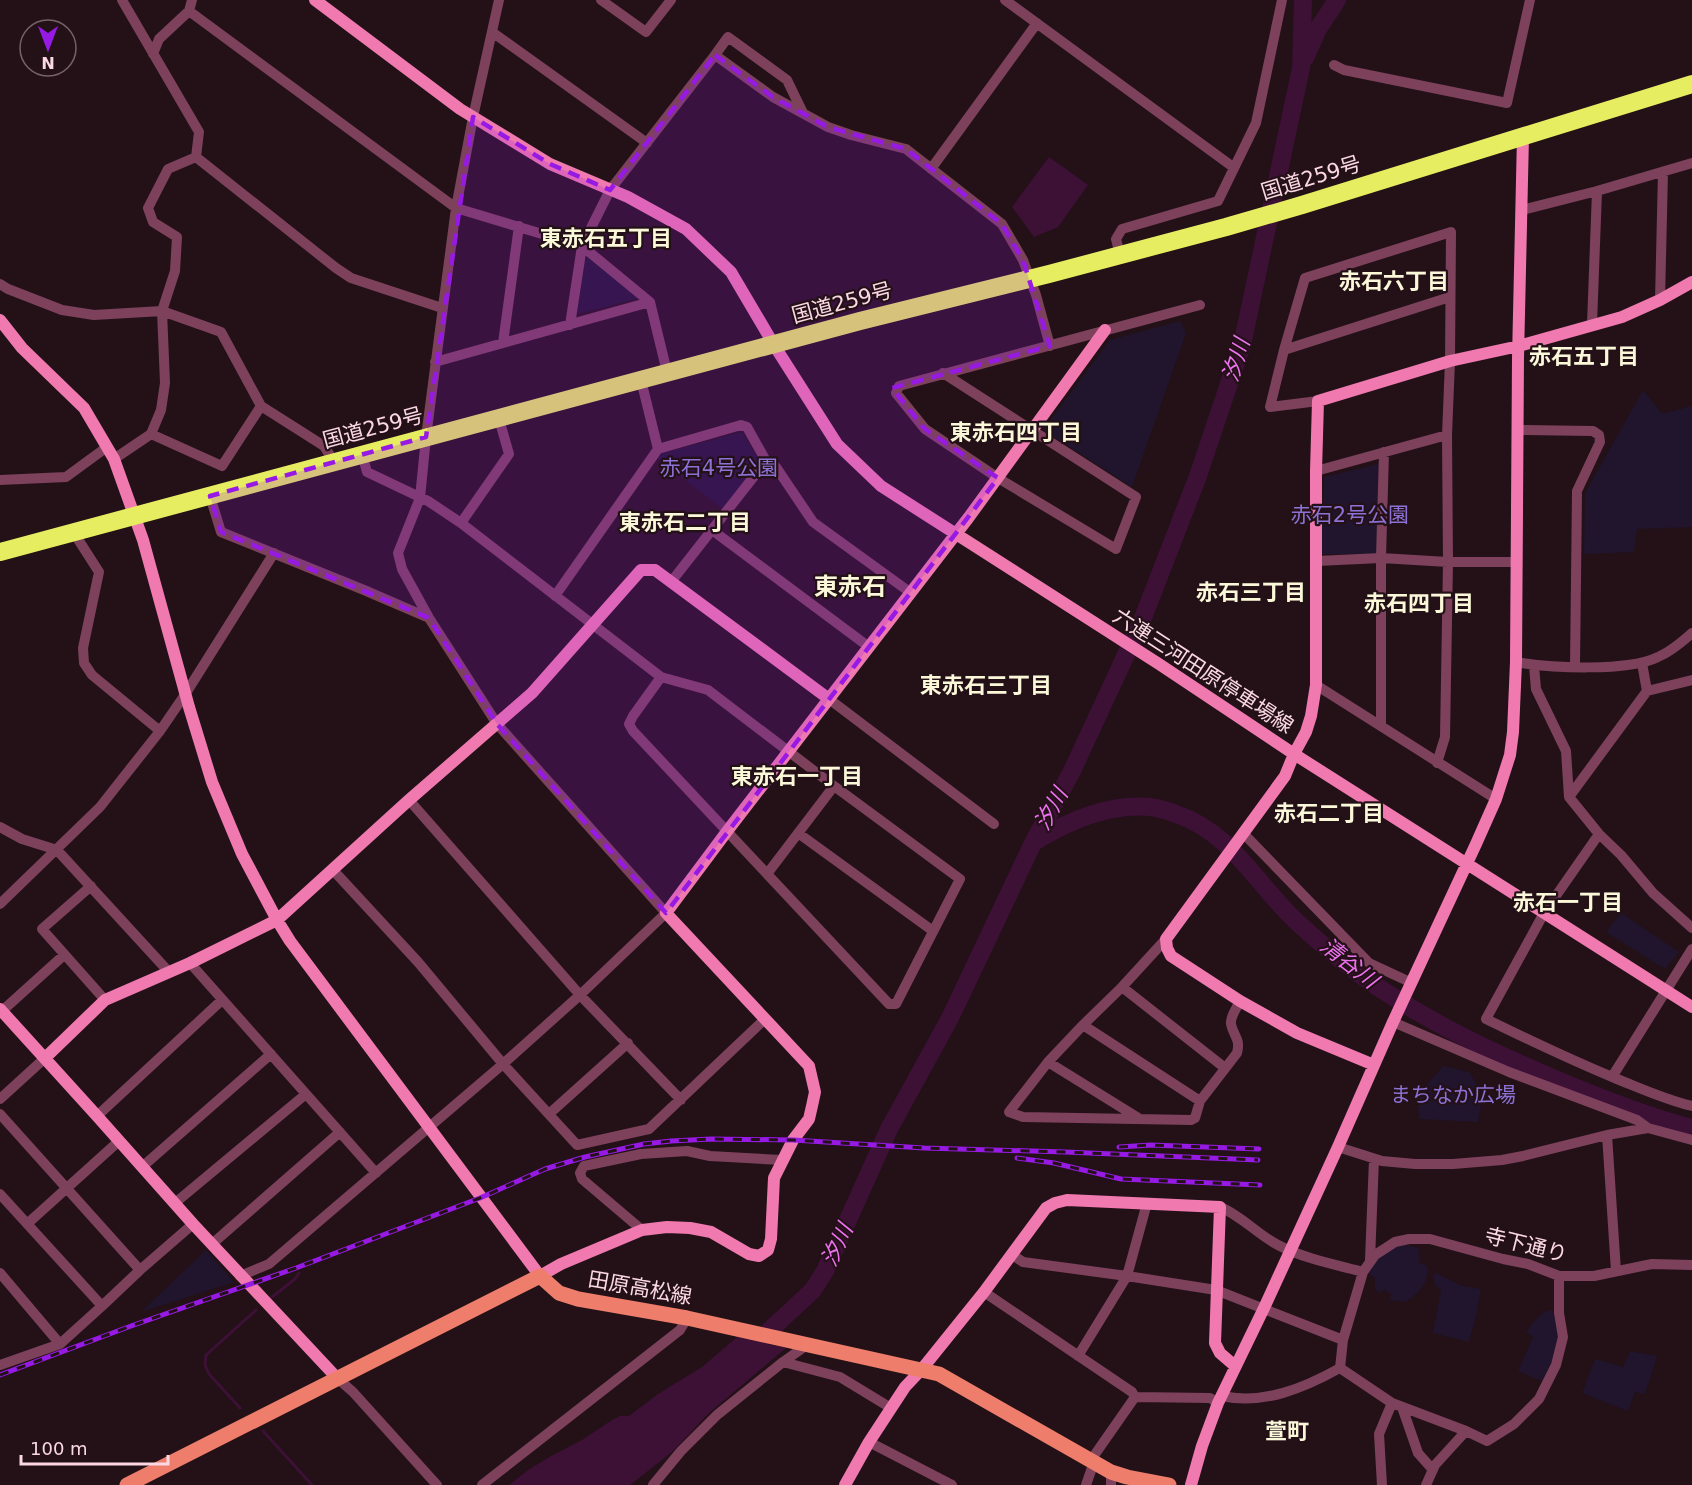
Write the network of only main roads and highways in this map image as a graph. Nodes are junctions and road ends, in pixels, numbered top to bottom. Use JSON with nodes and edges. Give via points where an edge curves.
{"nodes":[{"id":1,"x":1692,"y":84,"type":"edge"},
{"id":2,"x":0,"y":552,"type":"edge"},
{"id":3,"x":1111,"y":1478,"type":"edge"},
{"id":4,"x":127,"y":1485,"type":"edge"},
{"id":5,"x":1169,"y":1485,"type":"edge"}],
"edges":[{"from":1,"to":2,"type":"highway","name":"国道259号","via":[[1235,224]]},
{"from":3,"to":4,"type":"main road","name":"田原高松線","via":[[1093,1461],[939,1374],[687,1317],[578,1299],[559,1293],[540,1276]]},
{"from":3,"to":5,"type":"main road","name":"田原高松線"}]}
